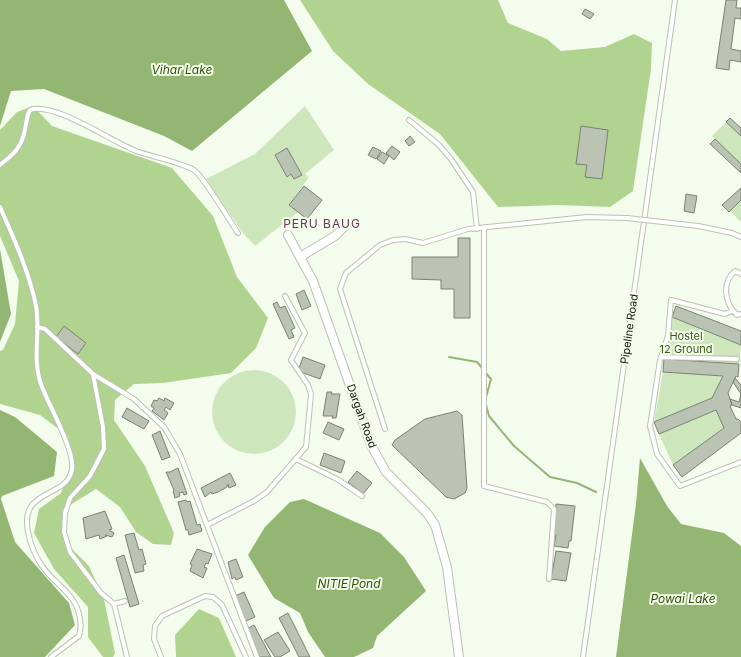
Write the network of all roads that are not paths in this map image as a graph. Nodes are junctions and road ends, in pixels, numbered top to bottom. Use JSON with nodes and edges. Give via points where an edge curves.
{"nodes":[{"id":1,"x":675,"y":0,"type":"edge"},
{"id":2,"x":409,"y":120,"type":"dead end"},
{"id":3,"x":0,"y":165,"type":"edge"},
{"id":4,"x":0,"y":207,"type":"edge"},
{"id":5,"x":346,"y":225,"type":"dead end"},
{"id":6,"x":484,"y":228,"type":"junction"},
{"id":7,"x":477,"y":229,"type":"junction"},
{"id":8,"x":238,"y":232,"type":"dead end"},
{"id":9,"x":288,"y":235,"type":"dead end"},
{"id":10,"x":741,"y":237,"type":"edge"},
{"id":11,"x":300,"y":257,"type":"junction"},
{"id":12,"x":741,"y":274,"type":"edge"},
{"id":13,"x":285,"y":296,"type":"dead end"},
{"id":14,"x":732,"y":310,"type":"junction"},
{"id":15,"x":739,"y":315,"type":"edge"},
{"id":16,"x":37,"y":327,"type":"junction"},
{"id":17,"x":661,"y":357,"type":"junction"},
{"id":18,"x":737,"y":359,"type":"dead end"},
{"id":19,"x":93,"y":374,"type":"junction"},
{"id":20,"x":385,"y":429,"type":"dead end"},
{"id":21,"x":296,"y":459,"type":"junction"},
{"id":22,"x":741,"y":462,"type":"edge"},
{"id":23,"x":362,"y":496,"type":"dead end"},
{"id":24,"x":207,"y":525,"type":"junction"},
{"id":25,"x":549,"y":579,"type":"dead end"},
{"id":26,"x":125,"y":601,"type":"dead end"},
{"id":27,"x":114,"y":604,"type":"junction"},
{"id":28,"x":51,"y":657,"type":"edge"},
{"id":29,"x":127,"y":657,"type":"edge"},
{"id":30,"x":161,"y":657,"type":"edge"},
{"id":31,"x":246,"y":657,"type":"edge"},
{"id":32,"x":257,"y":657,"type":"edge"},
{"id":33,"x":459,"y":657,"type":"edge"},
{"id":34,"x":583,"y":657,"type":"edge"}],
"edges":[{"from":1,"to":34,"type":"lane","name":"Pipeline Road"},
{"from":2,"to":7,"type":"lane","via":[[439,145],[473,192]]},
{"from":3,"to":8,"type":"lane","via":[[16,152],[22,143],[26,117],[30,110],[46,110],[96,130],[121,144],[195,171]]},
{"from":4,"to":16,"type":"lane","via":[[22,257],[36,307]]},
{"from":5,"to":11,"type":"street","via":[[335,236]]},
{"from":6,"to":7,"type":"lane"},
{"from":6,"to":10,"type":"lane","bridge":true,"via":[[587,217],[627,218],[698,226]]},
{"from":6,"to":25,"type":"lane","via":[[484,486],[547,502],[554,509]]},
{"from":7,"to":20,"type":"lane","via":[[468,229],[423,243],[405,239],[393,240],[380,245],[346,273],[340,289]]},
{"from":9,"to":11,"type":"street","name":"Dargah Road"},
{"from":11,"to":33,"type":"street","name":"Dargah Road","via":[[313,281],[371,445],[386,472],[427,513],[435,525],[448,567]]},
{"from":12,"to":14,"type":"lane","via":[[735,271],[729,276],[727,284],[726,297]]},
{"from":13,"to":21,"type":"lane","via":[[305,333],[292,355],[292,364],[308,385],[311,394],[306,447]]},
{"from":14,"to":15,"type":"lane"},
{"from":14,"to":17,"type":"lane","via":[[725,314],[671,300],[668,336]]},
{"from":16,"to":19,"type":"lane","via":[[45,329]]},
{"from":16,"to":28,"type":"lane","via":[[35,362],[38,374],[64,436],[73,468],[66,482],[37,499],[31,506],[27,524],[42,566],[74,601],[79,612],[81,631],[76,640]]},
{"from":17,"to":18,"type":"lane"},
{"from":17,"to":22,"type":"lane","via":[[650,426],[656,454],[680,486]]},
{"from":19,"to":24,"type":"lane","via":[[134,399],[164,427],[180,454]]},
{"from":19,"to":27,"type":"lane","via":[[103,427],[104,449],[90,476],[70,498],[65,512],[64,532],[70,552],[101,593]]},
{"from":21,"to":23,"type":"lane","via":[[337,479]]},
{"from":21,"to":24,"type":"lane","via":[[267,492]]},
{"from":24,"to":32,"type":"lane"},
{"from":26,"to":27,"type":"lane"},
{"from":27,"to":29,"type":"lane"},
{"from":30,"to":31,"type":"lane","via":[[154,639],[155,626],[162,616],[204,596],[213,597],[222,606]]}]}
